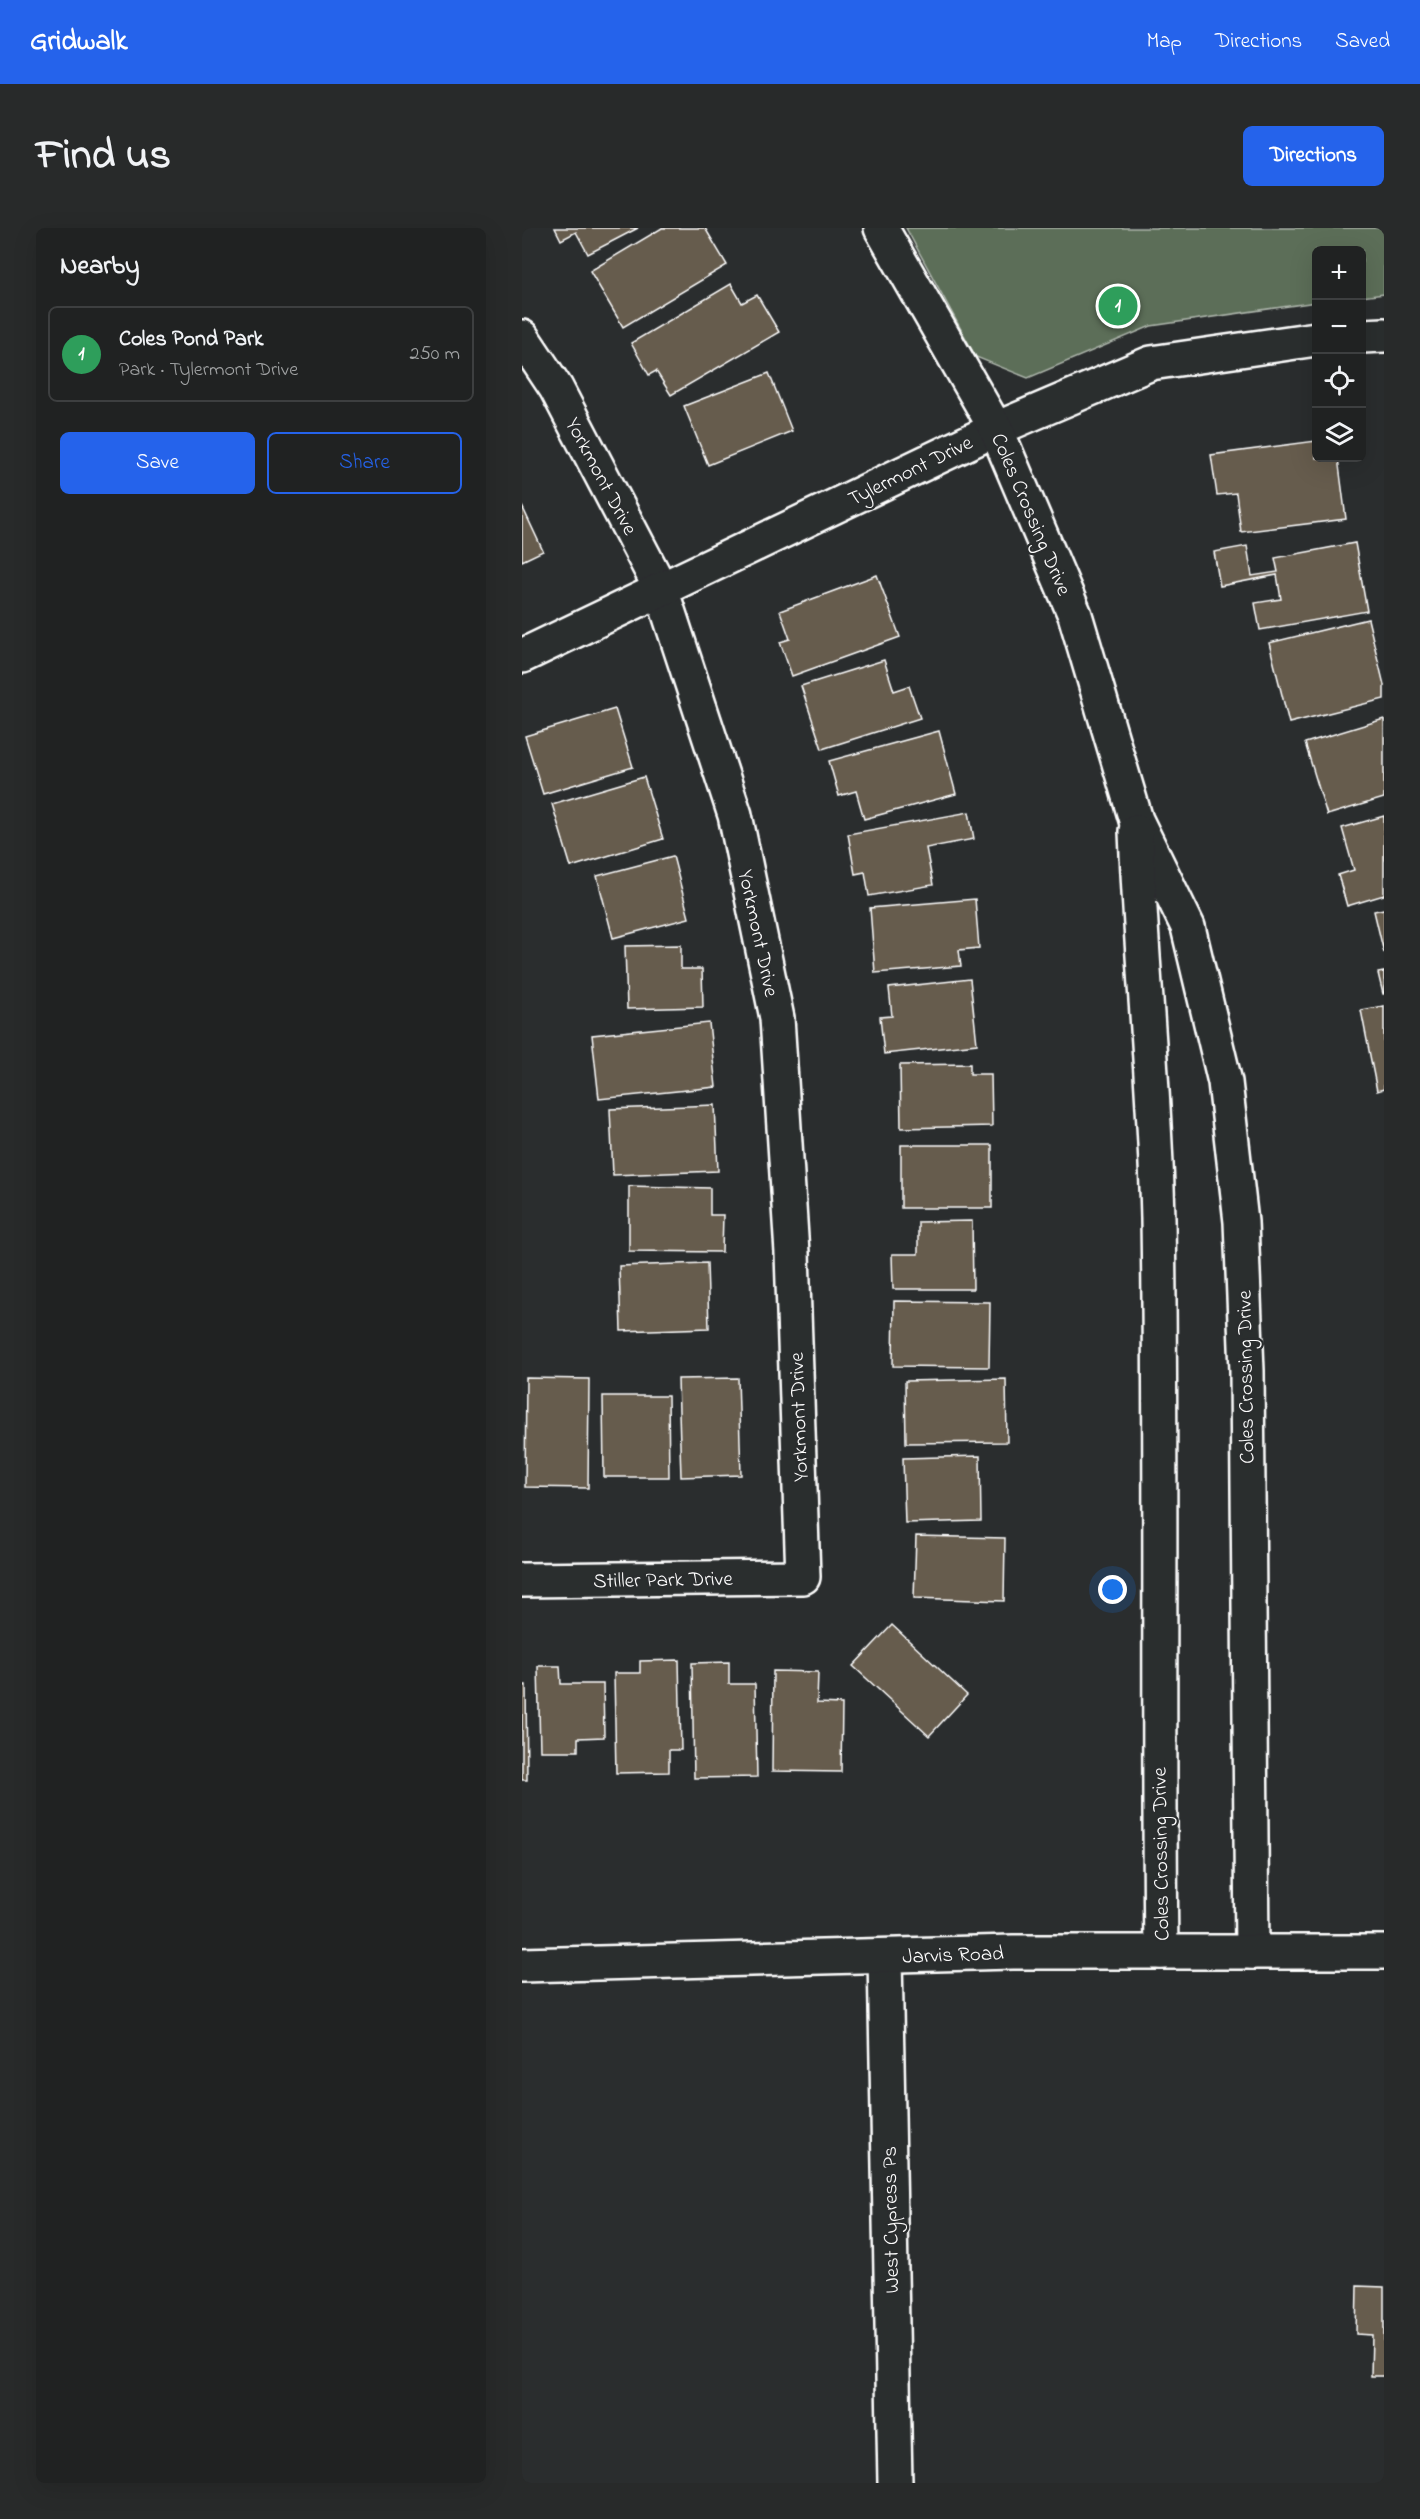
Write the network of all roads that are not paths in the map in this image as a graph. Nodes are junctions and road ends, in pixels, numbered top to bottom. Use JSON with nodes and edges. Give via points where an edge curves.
{"nodes":[{"id":1,"x":881,"y":228,"type":"edge"},
{"id":2,"x":1384,"y":335,"type":"edge"},
{"id":3,"x":1366,"y":336,"type":"edge"},
{"id":4,"x":522,"y":337,"type":"edge"},
{"id":5,"x":1312,"y":340,"type":"edge"},
{"id":6,"x":996,"y":429,"type":"junction"},
{"id":7,"x":661,"y":589,"type":"junction"},
{"id":8,"x":522,"y":656,"type":"edge"},
{"id":9,"x":1136,"y":820,"type":"junction"},
{"id":10,"x":803,"y":1578,"type":"joint"},
{"id":11,"x":522,"y":1580,"type":"edge"},
{"id":12,"x":1161,"y":1952,"type":"junction"},
{"id":13,"x":1252,"y":1952,"type":"junction"},
{"id":14,"x":1384,"y":1952,"type":"edge"},
{"id":15,"x":885,"y":1956,"type":"junction"},
{"id":16,"x":522,"y":1965,"type":"edge"},
{"id":17,"x":895,"y":2483,"type":"edge"}],
"edges":[{"from":1,"to":6,"type":"street","name":"Coles Crossing Drive"},
{"from":2,"to":3,"type":"street"},
{"from":4,"to":7,"type":"street","name":"Yorkmont Drive","via":[[556,388]]},
{"from":5,"to":6,"type":"street","name":"Tylermont Drive","via":[[1151,363]]},
{"from":6,"to":7,"type":"street","name":"Tylermont Drive"},
{"from":6,"to":9,"type":"street","name":"Coles Crossing Drive","via":[[1075,615]]},
{"from":7,"to":8,"type":"street","name":"Tylermont Drive"},
{"from":7,"to":10,"type":"street","name":"Yorkmont Drive","via":[[735,814],[777,1018],[792,1253]]},
{"from":9,"to":12,"type":"street","name":"Coles Crossing Drive","via":[[1158,1220]]},
{"from":9,"to":13,"type":"street","name":"Coles Crossing Drive","via":[[1188,927],[1225,1082],[1241,1222],[1247,1371]]},
{"from":10,"to":11,"type":"street","name":"Stiller Park Drive"},
{"from":12,"to":13,"type":"street","name":"Jarvis Road"},
{"from":12,"to":15,"type":"street","name":"Jarvis Road"},
{"from":13,"to":14,"type":"street","name":"Jarvis Road"},
{"from":15,"to":16,"type":"street","name":"Jarvis Road"},
{"from":15,"to":17,"type":"street","name":"West Cypress Ps"}]}
